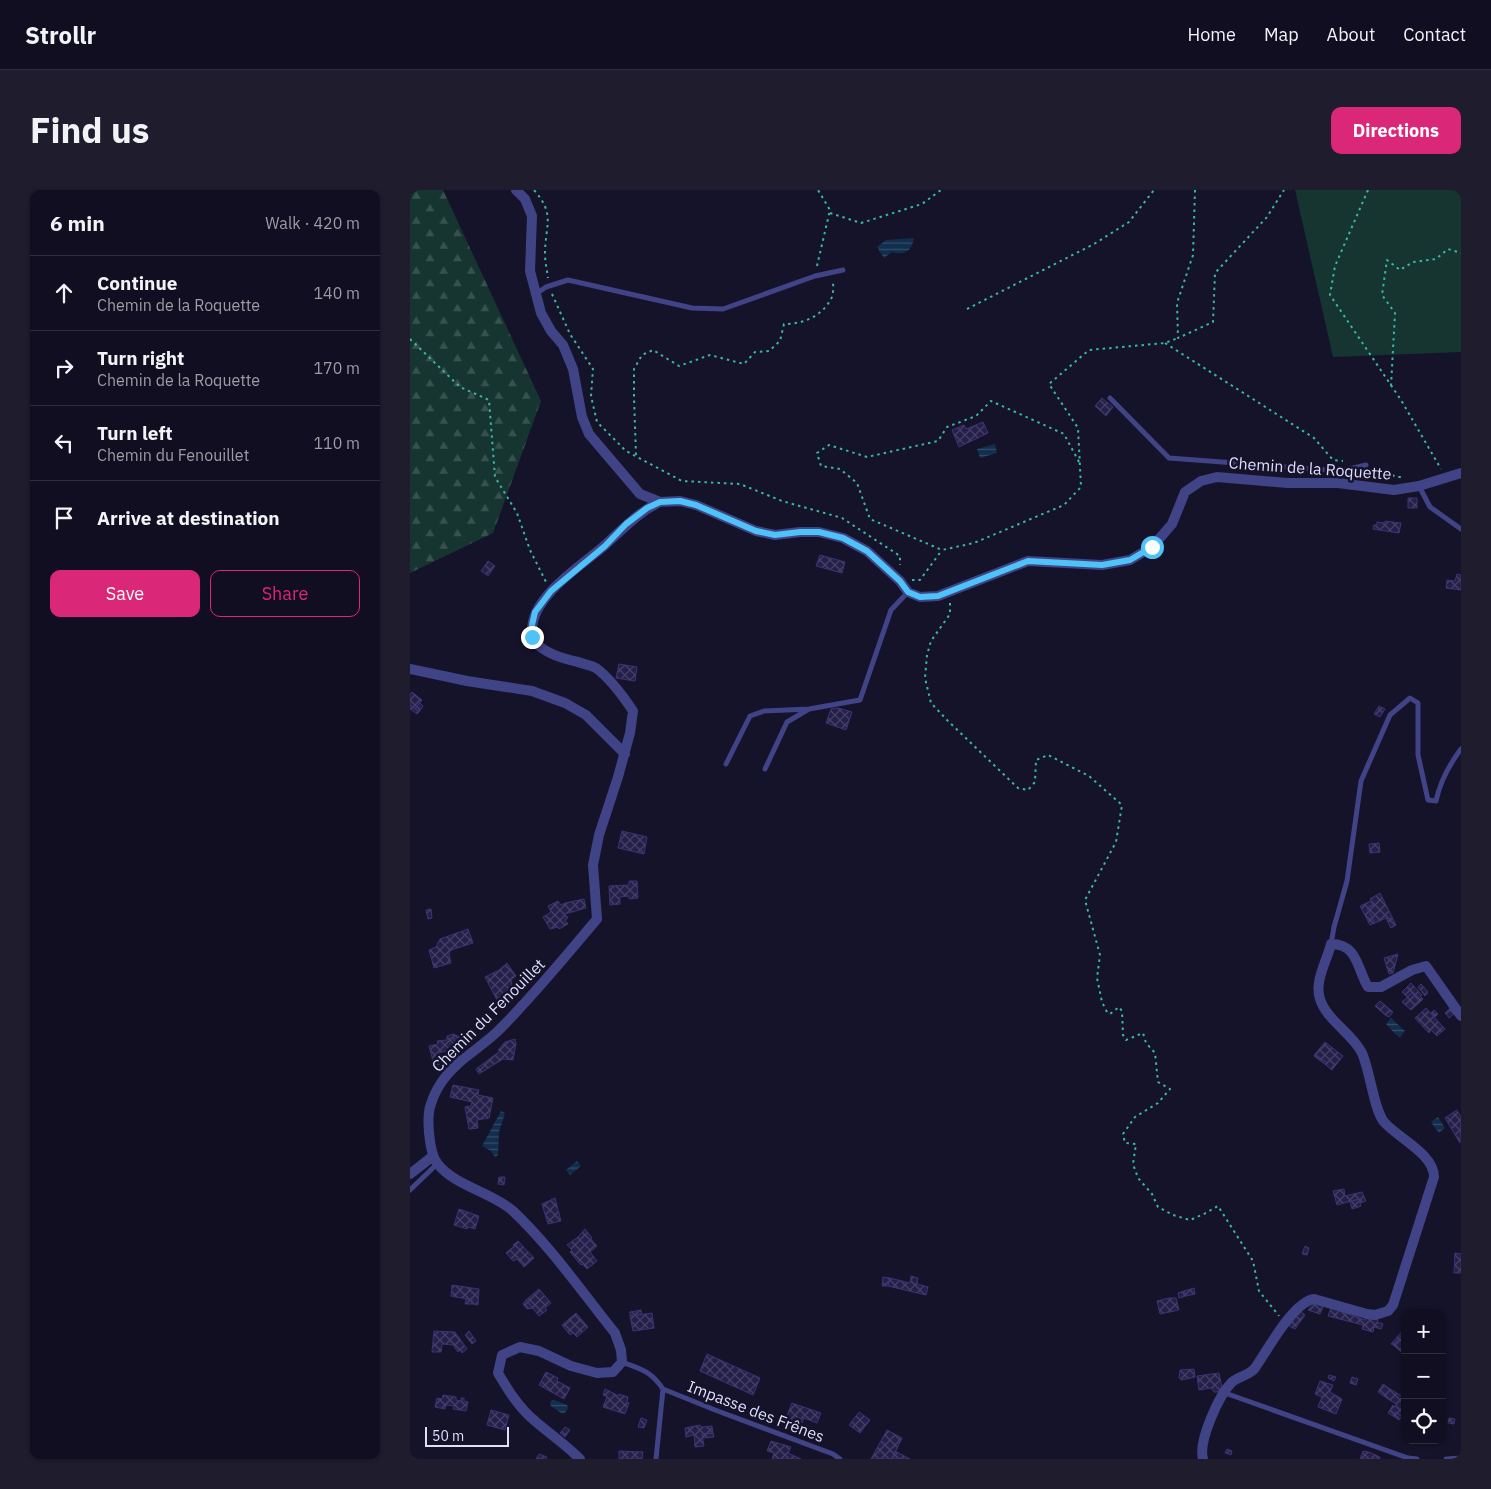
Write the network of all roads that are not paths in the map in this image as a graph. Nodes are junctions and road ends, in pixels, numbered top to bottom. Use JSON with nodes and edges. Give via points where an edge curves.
{"nodes":[{"id":1,"x":516,"y":190,"type":"edge"},
{"id":2,"x":843,"y":270,"type":"dead end"},
{"id":3,"x":535,"y":294,"type":"junction"},
{"id":4,"x":1110,"y":398,"type":"dead end"},
{"id":5,"x":1366,"y":465,"type":"road end"},
{"id":6,"x":1461,"y":473,"type":"edge"},
{"id":7,"x":1419,"y":486,"type":"junction"},
{"id":8,"x":660,"y":502,"type":"junction"},
{"id":9,"x":1461,"y":529,"type":"edge"},
{"id":10,"x":908,"y":592,"type":"junction"},
{"id":11,"x":410,"y":669,"type":"edge"},
{"id":12,"x":809,"y":709,"type":"junction"},
{"id":13,"x":1461,"y":749,"type":"edge"},
{"id":14,"x":625,"y":754,"type":"junction"},
{"id":15,"x":726,"y":764,"type":"dead end"},
{"id":16,"x":765,"y":769,"type":"dead end"},
{"id":17,"x":1331,"y":944,"type":"junction"},
{"id":18,"x":1461,"y":1016,"type":"edge"},
{"id":19,"x":435,"y":1160,"type":"junction"},
{"id":20,"x":410,"y":1174,"type":"edge"},
{"id":21,"x":410,"y":1190,"type":"edge"},
{"id":22,"x":622,"y":1362,"type":"junction"},
{"id":23,"x":663,"y":1389,"type":"junction"},
{"id":24,"x":1225,"y":1393,"type":"junction"},
{"id":25,"x":1461,"y":1458,"type":"edge"},
{"id":26,"x":580,"y":1459,"type":"edge"},
{"id":27,"x":656,"y":1459,"type":"edge"},
{"id":28,"x":840,"y":1459,"type":"edge"},
{"id":29,"x":1203,"y":1459,"type":"edge"},
{"id":30,"x":1417,"y":1459,"type":"edge"},
{"id":31,"x":1446,"y":1459,"type":"edge"}],
"edges":[{"from":1,"to":3,"type":"street","via":[[525,199],[532,216],[530,271]]},
{"from":2,"to":3,"type":"lane","via":[[815,276],[723,309],[692,308],[568,280]]},
{"from":3,"to":8,"type":"street","via":[[551,331],[564,345],[589,434],[640,494]]},
{"from":4,"to":5,"type":"lane","via":[[1169,458],[1341,471]]},
{"from":6,"to":7,"type":"street","name":"Chemin de la Roquette"},
{"from":7,"to":9,"type":"lane","via":[[1430,507]]},
{"from":7,"to":10,"type":"street","name":"Chemin de la Roquette","via":[[1394,490],[1338,483],[1217,477],[1201,481],[1185,492],[1172,524],[1152,547],[1130,560],[1102,565],[1028,561],[938,596],[920,597]]},
{"from":8,"to":10,"type":"street","via":[[680,501],[696,505],[756,531],[775,535],[819,532],[843,538],[867,551]]},
{"from":8,"to":14,"type":"street","name":"Chemin du Fenouillet","via":[[626,524],[551,591],[535,612],[532,625],[532,637],[536,643],[569,660],[595,667],[619,690],[633,711]]},
{"from":10,"to":12,"type":"lane","via":[[891,610],[860,700]]},
{"from":11,"to":14,"type":"street","via":[[532,691],[565,702],[586,715]]},
{"from":12,"to":15,"type":"lane","via":[[764,711],[750,716]]},
{"from":12,"to":16,"type":"lane","via":[[787,722]]},
{"from":13,"to":17,"type":"lane","via":[[1439,788],[1436,801],[1428,800],[1418,755],[1418,702],[1410,698],[1390,715],[1362,781],[1347,881]]},
{"from":14,"to":19,"type":"street","name":"Chemin du Fenouillet","via":[[599,835],[593,865],[597,919],[524,1004],[442,1082],[430,1105],[429,1135]]},
{"from":17,"to":18,"type":"street","via":[[1340,944],[1350,950],[1368,987],[1381,987],[1426,966]]},
{"from":17,"to":24,"type":"street","via":[[1321,974],[1320,999],[1328,1014],[1362,1053],[1382,1119],[1420,1152],[1434,1170],[1434,1177],[1388,1312],[1367,1314],[1314,1299],[1307,1300],[1285,1324],[1254,1370],[1232,1382]]},
{"from":19,"to":20,"type":"street"},
{"from":19,"to":21,"type":"lane"},
{"from":19,"to":22,"type":"street","via":[[448,1174],[512,1210],[545,1245],[616,1333]]},
{"from":22,"to":23,"type":"lane","via":[[646,1370]]},
{"from":22,"to":26,"type":"street","via":[[613,1372],[597,1373],[520,1347],[502,1355],[498,1374],[510,1394],[533,1420]]},
{"from":23,"to":27,"type":"lane"},
{"from":23,"to":28,"type":"lane","name":"Impasse des Frênes"},
{"from":24,"to":29,"type":"street","via":[[1211,1416],[1202,1450]]},
{"from":24,"to":30,"type":"lane"},
{"from":25,"to":31,"type":"lane"}]}
